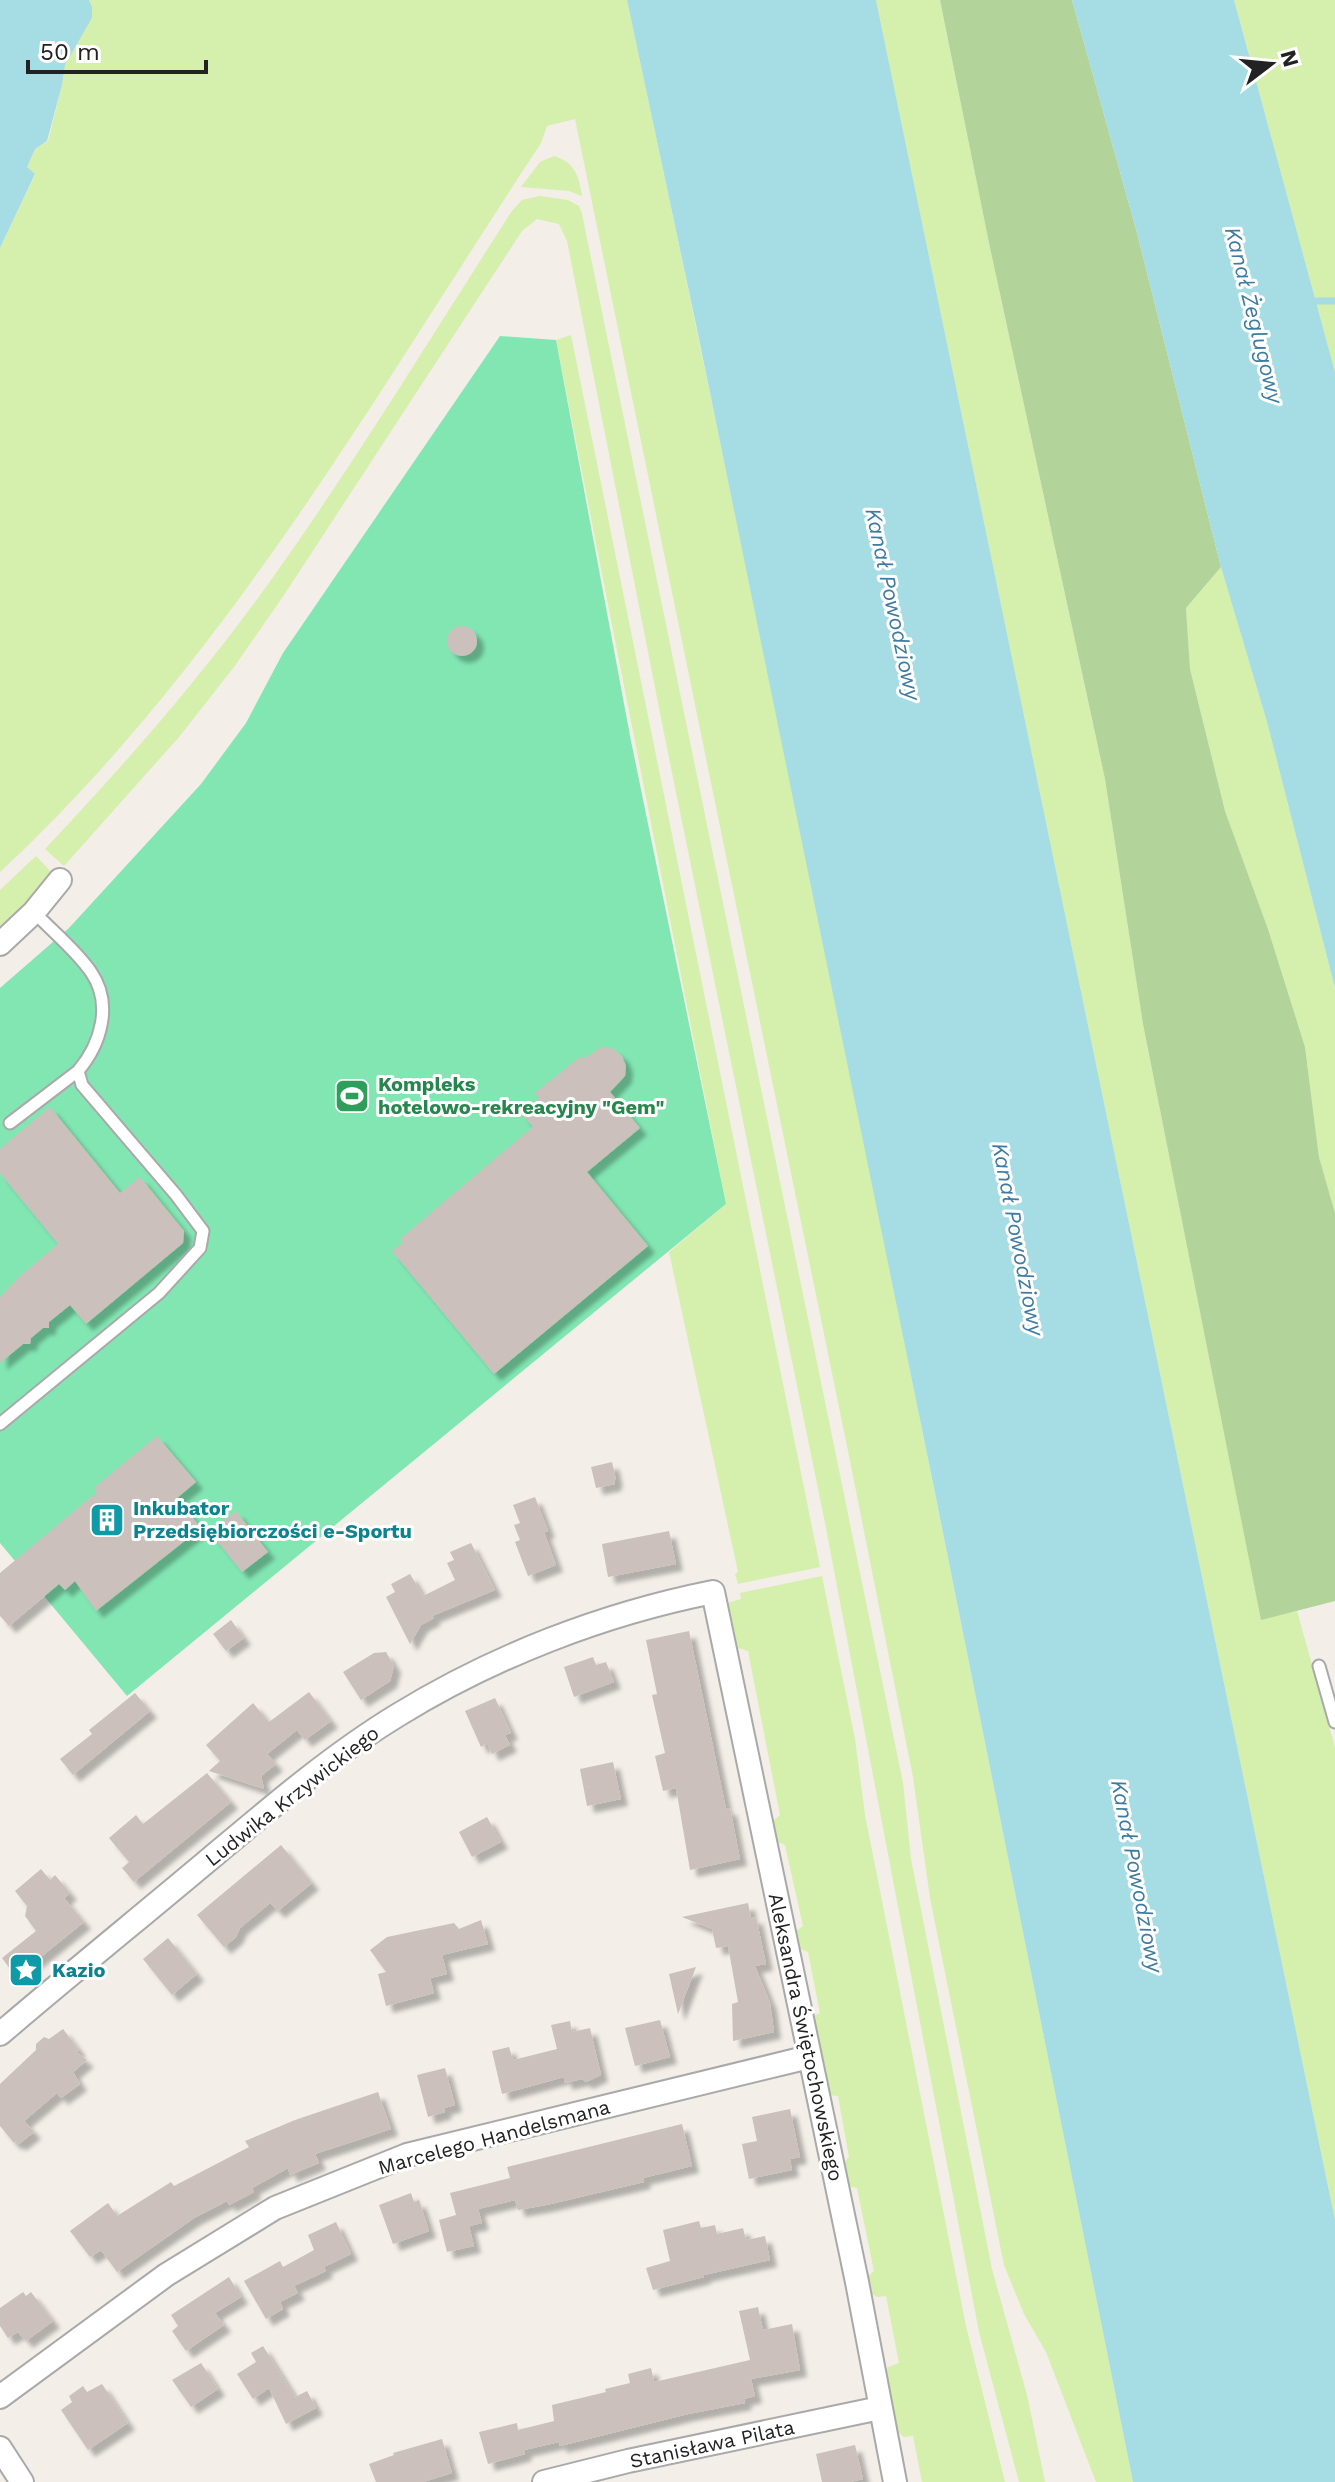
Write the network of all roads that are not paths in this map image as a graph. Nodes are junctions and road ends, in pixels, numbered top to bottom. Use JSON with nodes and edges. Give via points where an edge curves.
{"nodes":[{"id":1,"x":60,"y":880,"type":"dead end"},
{"id":2,"x":34,"y":912,"type":"junction"},
{"id":3,"x":0,"y":944,"type":"edge"},
{"id":4,"x":78,"y":1071,"type":"junction"},
{"id":5,"x":10,"y":1123,"type":"dead end"},
{"id":6,"x":0,"y":1424,"type":"edge"},
{"id":7,"x":713,"y":1592,"type":"joint"},
{"id":8,"x":1319,"y":1666,"type":"dead end"},
{"id":9,"x":1335,"y":1722,"type":"edge"},
{"id":10,"x":0,"y":2034,"type":"edge"},
{"id":11,"x":809,"y":2057,"type":"junction"},
{"id":12,"x":0,"y":2397,"type":"edge"},
{"id":13,"x":880,"y":2408,"type":"junction"},
{"id":14,"x":0,"y":2448,"type":"edge"},
{"id":15,"x":22,"y":2482,"type":"edge"},
{"id":16,"x":544,"y":2482,"type":"edge"},
{"id":17,"x":895,"y":2482,"type":"edge"}],
"edges":[{"from":1,"to":2,"type":"street"},
{"from":2,"to":3,"type":"street"},
{"from":2,"to":4,"type":"lane","via":[[91,972],[99,988],[101,1028]]},
{"from":4,"to":5,"type":"lane"},
{"from":4,"to":6,"type":"lane","via":[[82,1085],[203,1231],[203,1240],[159,1293]]},
{"from":7,"to":10,"type":"street","name":"Ludwika Krzywickiego","via":[[596,1622],[480,1669],[397,1715],[292,1790]]},
{"from":7,"to":11,"type":"street","name":"Aleksandra Świętochowskiego"},
{"from":8,"to":9,"type":"lane"},
{"from":11,"to":12,"type":"street","name":"Marcelego Handelsmana","via":[[407,2155],[275,2208],[166,2275]]},
{"from":11,"to":13,"type":"street","name":"Aleksandra Świętochowskiego"},
{"from":13,"to":16,"type":"street","name":"Stanisława Pilata"},
{"from":13,"to":17,"type":"street","name":"Aleksandra Świętochowskiego"},
{"from":14,"to":15,"type":"street"}]}
